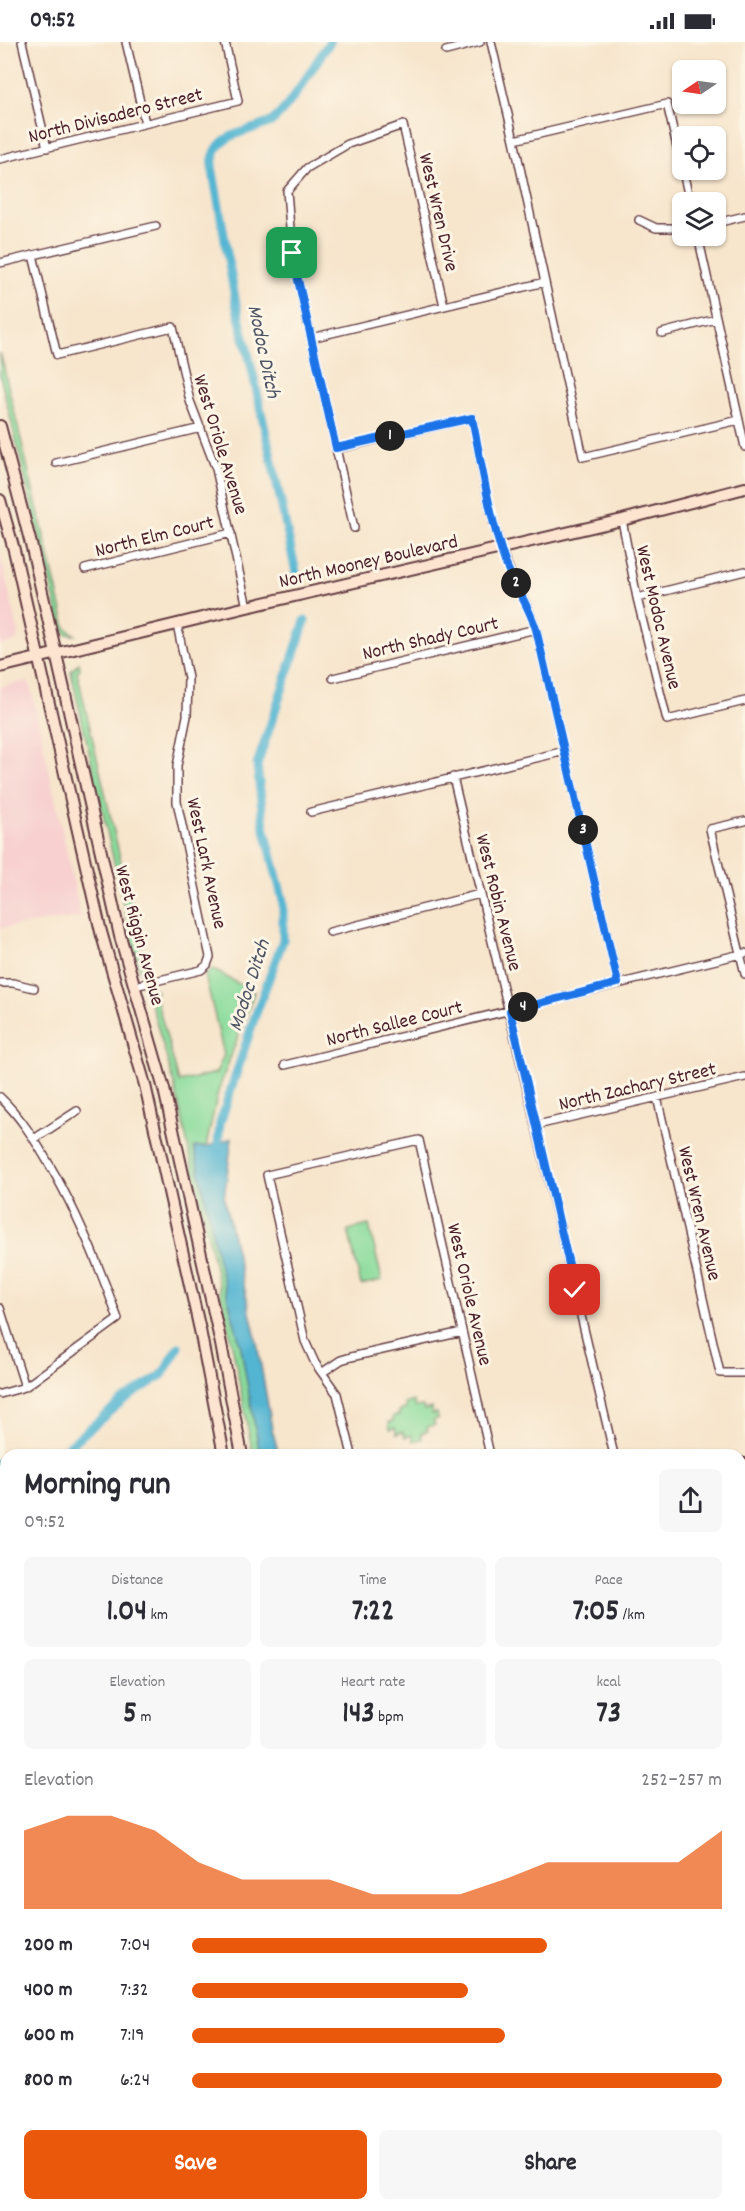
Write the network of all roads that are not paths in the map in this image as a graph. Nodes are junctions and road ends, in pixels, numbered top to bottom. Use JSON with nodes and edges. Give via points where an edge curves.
{"nodes":[{"id":1,"x":22,"y":42,"type":"edge"},
{"id":2,"x":126,"y":42,"type":"edge"},
{"id":3,"x":225,"y":42,"type":"edge"},
{"id":4,"x":480,"y":42,"type":"edge"},
{"id":5,"x":491,"y":42,"type":"edge"},
{"id":6,"x":446,"y":51,"type":"dead end"},
{"id":7,"x":145,"y":123,"type":"junction"},
{"id":8,"x":514,"y":140,"type":"junction"},
{"id":9,"x":47,"y":148,"type":"junction"},
{"id":10,"x":0,"y":159,"type":"edge"},
{"id":11,"x":688,"y":192,"type":"edge"},
{"id":12,"x":745,"y":216,"type":"edge"},
{"id":13,"x":639,"y":220,"type":"dead end"},
{"id":14,"x":726,"y":221,"type":"edge"},
{"id":15,"x":156,"y":226,"type":"dead end"},
{"id":16,"x":672,"y":228,"type":"edge"},
{"id":17,"x":700,"y":246,"type":"edge"},
{"id":18,"x":33,"y":255,"type":"junction"},
{"id":19,"x":0,"y":263,"type":"edge"},
{"id":20,"x":545,"y":282,"type":"junction"},
{"id":21,"x":444,"y":306,"type":"junction"},
{"id":22,"x":716,"y":319,"type":"junction"},
{"id":23,"x":662,"y":333,"type":"dead end"},
{"id":24,"x":311,"y":338,"type":"junction"},
{"id":25,"x":739,"y":420,"type":"junction"},
{"id":26,"x":0,"y":426,"type":"edge"},
{"id":27,"x":201,"y":428,"type":"junction"},
{"id":28,"x":745,"y":447,"type":"edge"},
{"id":29,"x":336,"y":448,"type":"junction"},
{"id":30,"x":56,"y":463,"type":"dead end"},
{"id":31,"x":745,"y":488,"type":"edge"},
{"id":32,"x":0,"y":500,"type":"edge"},
{"id":33,"x":622,"y":520,"type":"junction"},
{"id":34,"x":354,"y":528,"type":"dead end"},
{"id":35,"x":231,"y":533,"type":"junction"},
{"id":36,"x":501,"y":547,"type":"junction"},
{"id":37,"x":85,"y":569,"type":"dead end"},
{"id":38,"x":745,"y":571,"type":"edge"},
{"id":39,"x":637,"y":598,"type":"junction"},
{"id":40,"x":248,"y":606,"type":"junction"},
{"id":41,"x":177,"y":624,"type":"junction"},
{"id":42,"x":536,"y":629,"type":"junction"},
{"id":43,"x":56,"y":654,"type":"junction"},
{"id":44,"x":39,"y":658,"type":"junction"},
{"id":45,"x":0,"y":667,"type":"edge"},
{"id":46,"x":333,"y":678,"type":"dead end"},
{"id":47,"x":745,"y":701,"type":"edge"},
{"id":48,"x":565,"y":751,"type":"junction"},
{"id":49,"x":453,"y":777,"type":"junction"},
{"id":50,"x":311,"y":812,"type":"dead end"},
{"id":51,"x":745,"y":821,"type":"edge"},
{"id":52,"x":480,"y":894,"type":"junction"},
{"id":53,"x":330,"y":932,"type":"dead end"},
{"id":54,"x":743,"y":953,"type":"edge"},
{"id":55,"x":745,"y":974,"type":"edge"},
{"id":56,"x":0,"y":983,"type":"edge"},
{"id":57,"x":618,"y":983,"type":"junction"},
{"id":58,"x":135,"y":986,"type":"junction"},
{"id":59,"x":34,"y":987,"type":"dead end"},
{"id":60,"x":510,"y":1011,"type":"junction"},
{"id":61,"x":285,"y":1065,"type":"dead end"},
{"id":62,"x":745,"y":1077,"type":"edge"},
{"id":63,"x":0,"y":1097,"type":"edge"},
{"id":64,"x":657,"y":1097,"type":"junction"},
{"id":65,"x":77,"y":1111,"type":"dead end"},
{"id":66,"x":537,"y":1125,"type":"junction"},
{"id":67,"x":34,"y":1139,"type":"junction"},
{"id":68,"x":0,"y":1308,"type":"edge"},
{"id":69,"x":462,"y":1332,"type":"junction"},
{"id":70,"x":323,"y":1372,"type":"junction"},
{"id":71,"x":745,"y":1373,"type":"edge"},
{"id":72,"x":25,"y":1387,"type":"junction"},
{"id":73,"x":0,"y":1394,"type":"edge"},
{"id":74,"x":223,"y":1449,"type":"edge"},
{"id":75,"x":241,"y":1449,"type":"edge"},
{"id":76,"x":351,"y":1449,"type":"edge"},
{"id":77,"x":489,"y":1449,"type":"edge"},
{"id":78,"x":613,"y":1449,"type":"edge"}],
"edges":[{"from":1,"to":9,"type":"street"},
{"from":2,"to":7,"type":"street"},
{"from":3,"to":7,"type":"street","name":"North Divisadero Street","via":[[238,101]]},
{"from":4,"to":6,"type":"street"},
{"from":5,"to":8,"type":"street"},
{"from":7,"to":9,"type":"street","name":"North Divisadero Street"},
{"from":8,"to":11,"type":"street","via":[[667,104]]},
{"from":8,"to":20,"type":"street"},
{"from":9,"to":10,"type":"street","name":"North Divisadero Street"},
{"from":12,"to":14,"type":"street"},
{"from":13,"to":16,"type":"street","via":[[656,228]]},
{"from":15,"to":18,"type":"street"},
{"from":17,"to":22,"type":"street"},
{"from":18,"to":19,"type":"street"},
{"from":18,"to":27,"type":"street","name":"West Oriole Avenue","via":[[57,355],[173,327],[190,402]]},
{"from":20,"to":21,"type":"street"},
{"from":20,"to":25,"type":"street","via":[[583,457]]},
{"from":21,"to":24,"type":"street"},
{"from":21,"to":24,"type":"street","name":"West Wren Drive","via":[[403,125],[348,144],[307,168],[287,190],[292,253]]},
{"from":22,"to":23,"type":"street"},
{"from":22,"to":25,"type":"street"},
{"from":24,"to":29,"type":"street"},
{"from":25,"to":28,"type":"street"},
{"from":26,"to":43,"type":"main road","name":"West Riggin Avenue"},
{"from":27,"to":30,"type":"street"},
{"from":27,"to":35,"type":"street","name":"West Oriole Avenue","via":[[214,462]]},
{"from":29,"to":34,"type":"street"},
{"from":29,"to":36,"type":"street","via":[[472,418]]},
{"from":31,"to":33,"type":"main road","name":"North Mooney Boulevard"},
{"from":32,"to":44,"type":"main road","name":"West Riggin Avenue"},
{"from":33,"to":36,"type":"main road","name":"North Mooney Boulevard"},
{"from":33,"to":39,"type":"street","name":"West Modoc Avenue"},
{"from":35,"to":37,"type":"street","name":"North Elm Court"},
{"from":35,"to":40,"type":"street","name":"West Oriole Avenue"},
{"from":36,"to":40,"type":"main road","name":"North Mooney Boulevard"},
{"from":36,"to":42,"type":"street"},
{"from":38,"to":39,"type":"street"},
{"from":39,"to":47,"type":"street","name":"West Modoc Avenue","via":[[666,720]]},
{"from":40,"to":41,"type":"main road","name":"North Mooney Boulevard"},
{"from":41,"to":43,"type":"main road","name":"North Mooney Boulevard"},
{"from":41,"to":58,"type":"street","name":"West Lark Avenue","via":[[188,687],[187,716],[177,766],[177,802],[210,957],[201,970]]},
{"from":42,"to":46,"type":"street","name":"North Shady Court"},
{"from":42,"to":48,"type":"street"},
{"from":43,"to":44,"type":"main road","name":"North Mooney Boulevard"},
{"from":43,"to":58,"type":"main road","name":"West Riggin Avenue","via":[[120,936]]},
{"from":44,"to":45,"type":"main road","name":"North Mooney Boulevard"},
{"from":44,"to":74,"type":"main road","name":"West Riggin Avenue","via":[[101,932],[145,1085]]},
{"from":48,"to":49,"type":"street"},
{"from":48,"to":57,"type":"street"},
{"from":49,"to":50,"type":"street"},
{"from":49,"to":52,"type":"street","name":"West Robin Avenue"},
{"from":51,"to":54,"type":"street","via":[[710,829]]},
{"from":52,"to":53,"type":"street"},
{"from":52,"to":60,"type":"street","name":"West Robin Avenue"},
{"from":54,"to":55,"type":"street"},
{"from":54,"to":57,"type":"street","name":"North Sallee Court"},
{"from":56,"to":59,"type":"street"},
{"from":57,"to":60,"type":"street","name":"North Sallee Court"},
{"from":58,"to":75,"type":"main road","name":"West Riggin Avenue","via":[[166,1098]]},
{"from":60,"to":61,"type":"street","name":"North Sallee Court"},
{"from":60,"to":66,"type":"street","name":"West Robin Avenue"},
{"from":62,"to":64,"type":"street","name":"North Zachary Street"},
{"from":63,"to":67,"type":"street"},
{"from":64,"to":66,"type":"street","name":"North Zachary Street"},
{"from":64,"to":71,"type":"street","name":"West Wren Avenue","via":[[720,1373]]},
{"from":65,"to":67,"type":"street"},
{"from":66,"to":78,"type":"street","name":"West Robin Avenue"},
{"from":67,"to":72,"type":"street","via":[[82,1224],[118,1319]]},
{"from":68,"to":72,"type":"street"},
{"from":69,"to":70,"type":"street","via":[[341,1360]]},
{"from":69,"to":70,"type":"street","name":"West Oriole Avenue","via":[[419,1140],[267,1175],[305,1341]]},
{"from":69,"to":77,"type":"street","name":"West Oriole Avenue"},
{"from":70,"to":76,"type":"street","via":[[341,1405]]},
{"from":72,"to":73,"type":"street"}]}
